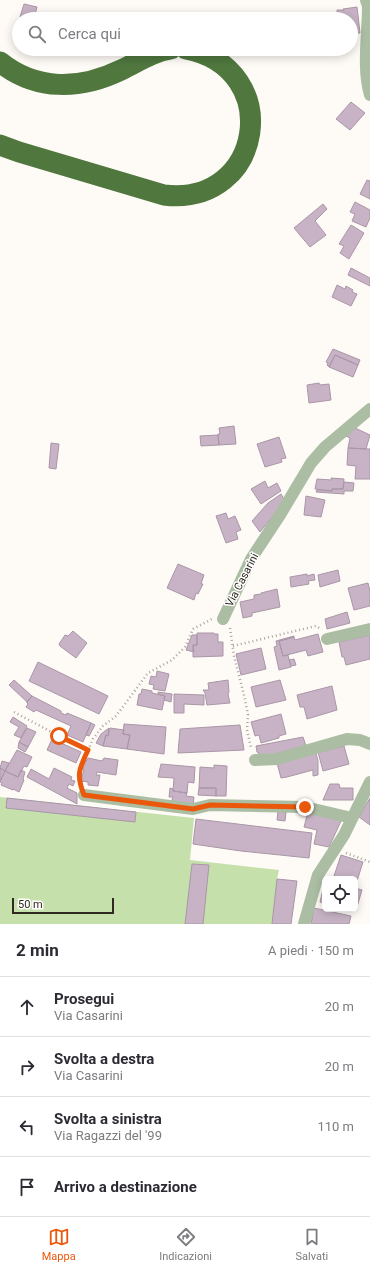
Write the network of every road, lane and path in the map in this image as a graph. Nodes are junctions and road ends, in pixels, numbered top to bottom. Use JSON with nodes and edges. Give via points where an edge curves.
{"nodes":[{"id":1,"x":366,"y":0,"type":"edge"},
{"id":2,"x":148,"y":56,"type":"edge"},
{"id":3,"x":208,"y":56,"type":"edge"},
{"id":4,"x":0,"y":62,"type":"edge"},
{"id":5,"x":370,"y":95,"type":"edge"},
{"id":6,"x":6,"y":148,"type":"edge"},
{"id":7,"x":370,"y":409,"type":"edge"},
{"id":8,"x":223,"y":619,"type":"junction"},
{"id":9,"x":370,"y":629,"type":"edge"},
{"id":10,"x":327,"y":640,"type":"joint"},
{"id":11,"x":233,"y":646,"type":"junction"},
{"id":12,"x":14,"y":712,"type":"dead end"},
{"id":13,"x":370,"y":744,"type":"edge"},
{"id":14,"x":88,"y":750,"type":"junction"},
{"id":15,"x":255,"y":760,"type":"joint"},
{"id":16,"x":370,"y":782,"type":"edge"},
{"id":17,"x":84,"y":795,"type":"joint"},
{"id":18,"x":352,"y":818,"type":"junction"},
{"id":19,"x":334,"y":849,"type":"junction"},
{"id":20,"x":370,"y":862,"type":"edge"},
{"id":21,"x":304,"y":924,"type":"edge"}],
"edges":[{"from":1,"to":5,"type":"street","via":[[366,49]]},
{"from":2,"to":4,"type":"highway","via":[[99,80],[79,84],[31,80],[18,75]]},
{"from":3,"to":6,"type":"highway","via":[[222,65],[240,83],[250,110],[251,123],[244,152],[235,167],[207,190],[197,194],[164,195]]},
{"from":7,"to":8,"type":"street","name":"Via Casarini","via":[[311,462],[251,559]]},
{"from":8,"to":11,"type":"path","via":[[230,625]]},
{"from":8,"to":14,"type":"path","name":"Via Casarini","via":[[210,619],[193,629],[181,652],[148,673],[116,716],[103,726]]},
{"from":9,"to":10,"type":"street"},
{"from":10,"to":11,"type":"path","via":[[323,630],[316,626]]},
{"from":11,"to":15,"type":"path","via":[[248,715],[248,736]]},
{"from":12,"to":14,"type":"path"},
{"from":13,"to":15,"type":"street","via":[[347,739],[277,759]]},
{"from":14,"to":17,"type":"path","name":"Via Casarini","via":[[78,776]]},
{"from":16,"to":18,"type":"street"},
{"from":17,"to":18,"type":"street","via":[[193,809],[210,805],[305,807]]},
{"from":18,"to":19,"type":"street","via":[[344,836]]},
{"from":19,"to":20,"type":"path"},
{"from":19,"to":21,"type":"street","via":[[318,874]]}]}
